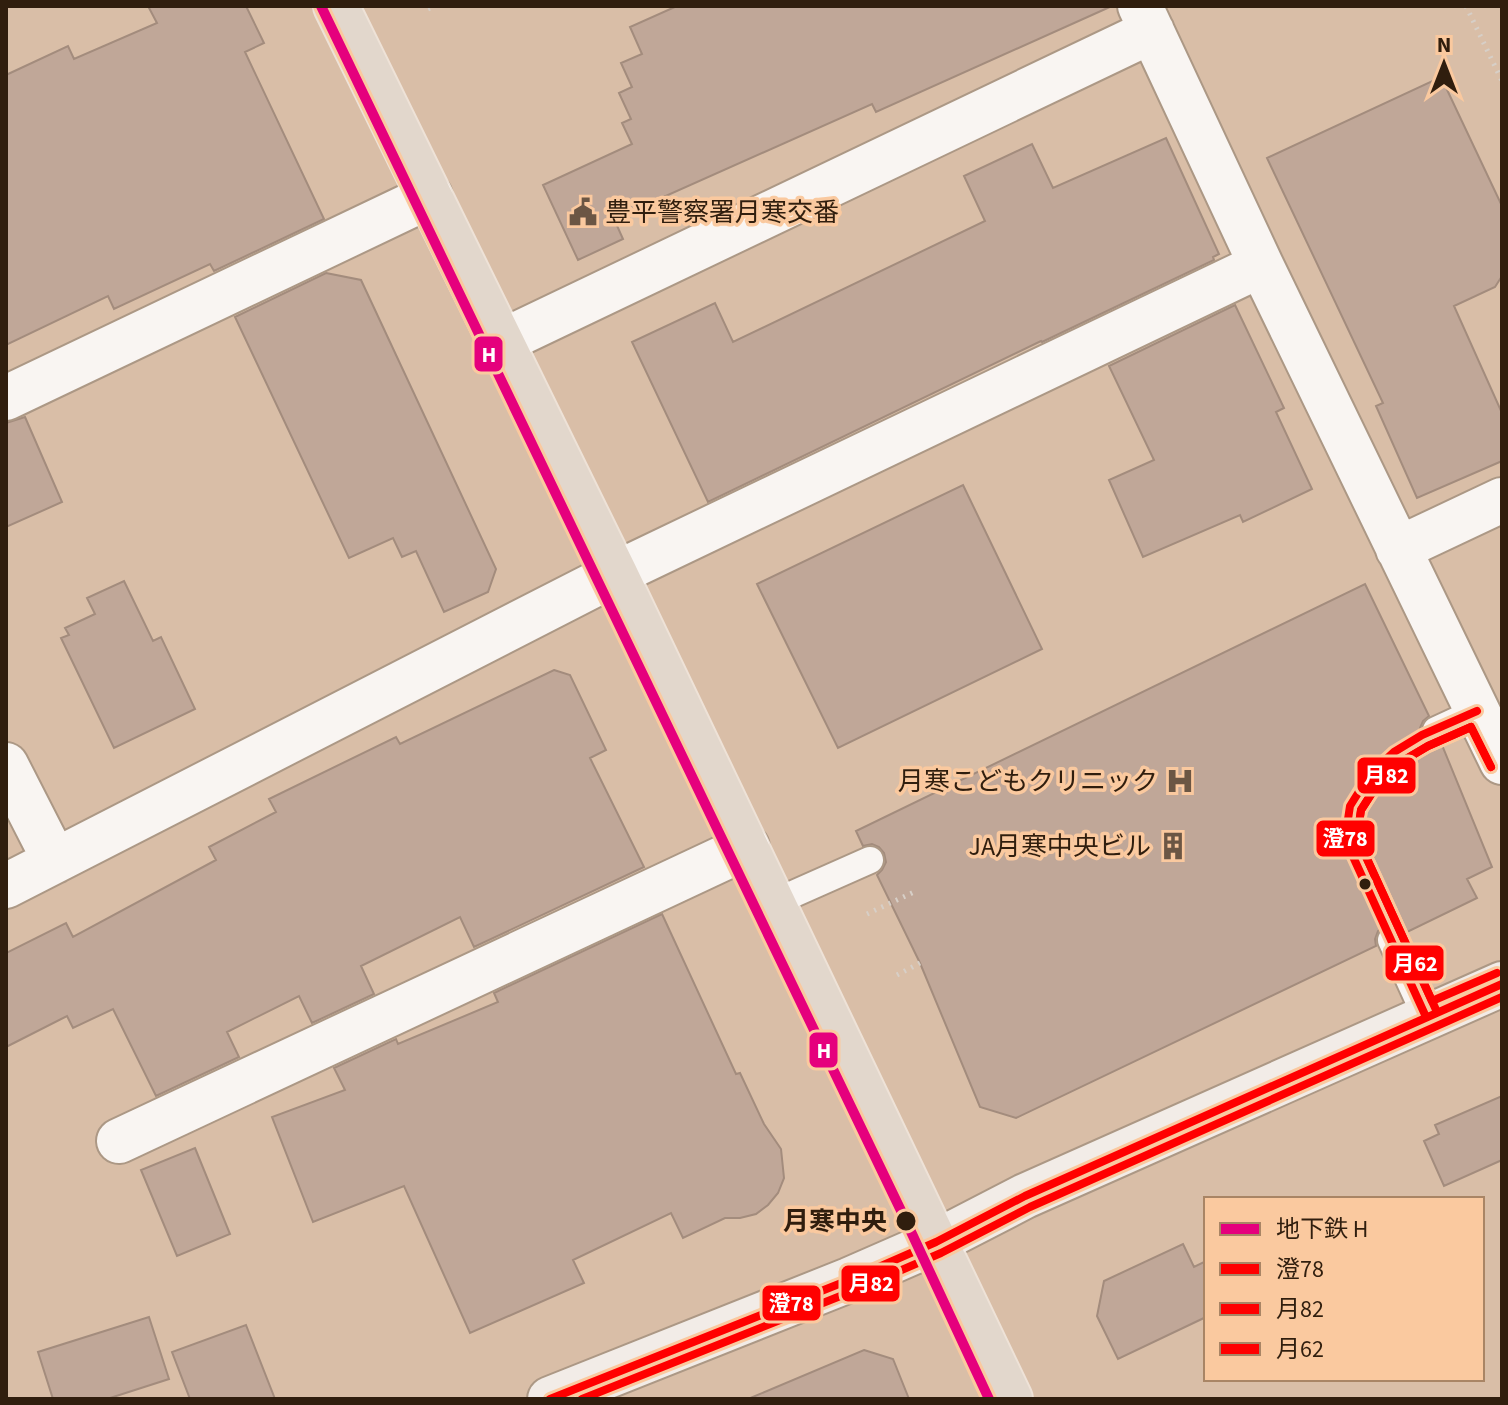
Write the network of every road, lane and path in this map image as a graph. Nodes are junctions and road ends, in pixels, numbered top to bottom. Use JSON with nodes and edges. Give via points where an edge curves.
{"nodes":[{"id":1,"x":336,"y":6,"type":"edge"},
{"id":2,"x":435,"y":6,"type":"edge"},
{"id":3,"x":1466,"y":6,"type":"edge"},
{"id":4,"x":428,"y":9,"type":"dead end"},
{"id":5,"x":1146,"y":19,"type":"edge"},
{"id":6,"x":1502,"y":81,"type":"edge"},
{"id":7,"x":430,"y":196,"type":"junction"},
{"id":8,"x":1261,"y":265,"type":"junction"},
{"id":9,"x":501,"y":342,"type":"junction"},
{"id":10,"x":6,"y":398,"type":"edge"},
{"id":11,"x":1502,"y":500,"type":"edge"},
{"id":12,"x":1398,"y":549,"type":"junction"},
{"id":13,"x":615,"y":574,"type":"junction"},
{"id":14,"x":1477,"y":711,"type":"junction"},
{"id":15,"x":1436,"y":730,"type":"dead end"},
{"id":16,"x":1502,"y":762,"type":"edge"},
{"id":17,"x":6,"y":765,"type":"edge"},
{"id":18,"x":747,"y":847,"type":"junction"},
{"id":19,"x":870,"y":860,"type":"dead end"},
{"id":20,"x":55,"y":861,"type":"junction"},
{"id":21,"x":6,"y":886,"type":"edge"},
{"id":22,"x":914,"y":892,"type":"dead end"},
{"id":23,"x":773,"y":903,"type":"junction"},
{"id":24,"x":867,"y":914,"type":"dead end"},
{"id":25,"x":1391,"y":940,"type":"dead end"},
{"id":26,"x":920,"y":963,"type":"dead end"},
{"id":27,"x":897,"y":975,"type":"dead end"},
{"id":28,"x":1502,"y":984,"type":"edge"},
{"id":29,"x":1426,"y":1017,"type":"junction"},
{"id":30,"x":119,"y":1141,"type":"dead end"},
{"id":31,"x":936,"y":1242,"type":"junction"},
{"id":32,"x":550,"y":1399,"type":"edge"},
{"id":33,"x":1010,"y":1399,"type":"edge"}],
"edges":[{"from":1,"to":7,"type":"highway"},
{"from":2,"to":4,"type":"path"},
{"from":3,"to":6,"type":"path"},
{"from":5,"to":8,"type":"street"},
{"from":5,"to":9,"type":"street"},
{"from":7,"to":9,"type":"highway"},
{"from":7,"to":10,"type":"street"},
{"from":8,"to":12,"type":"street"},
{"from":8,"to":13,"type":"street"},
{"from":9,"to":13,"type":"highway"},
{"from":11,"to":12,"type":"street"},
{"from":12,"to":14,"type":"street"},
{"from":13,"to":18,"type":"highway"},
{"from":13,"to":20,"type":"street"},
{"from":14,"to":15,"type":"lane"},
{"from":14,"to":16,"type":"street"},
{"from":17,"to":20,"type":"street"},
{"from":18,"to":23,"type":"highway"},
{"from":18,"to":30,"type":"street"},
{"from":19,"to":23,"type":"lane"},
{"from":20,"to":21,"type":"street"},
{"from":22,"to":24,"type":"path"},
{"from":23,"to":31,"type":"highway"},
{"from":25,"to":29,"type":"lane"},
{"from":26,"to":27,"type":"path"},
{"from":28,"to":29,"type":"street"},
{"from":29,"to":31,"type":"street","via":[[1025,1196]]},
{"from":31,"to":32,"type":"street"},
{"from":31,"to":33,"type":"highway"}]}
